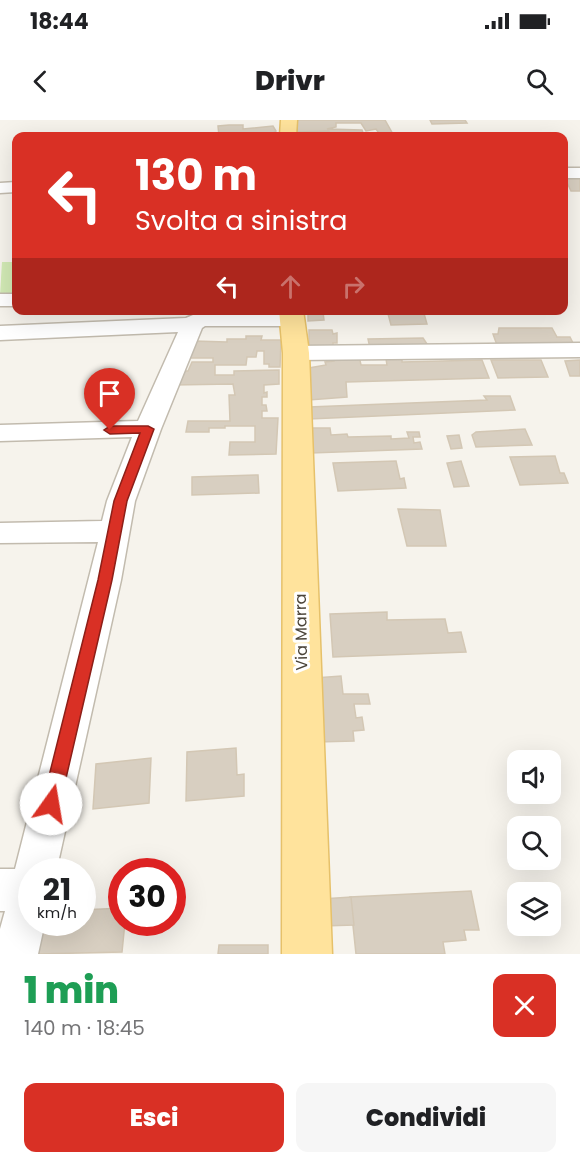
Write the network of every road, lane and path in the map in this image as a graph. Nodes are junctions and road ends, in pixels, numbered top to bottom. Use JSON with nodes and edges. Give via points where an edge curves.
{"nodes":[{"id":1,"x":202,"y":318,"type":"edge"},
{"id":2,"x":293,"y":327,"type":"edge"},
{"id":3,"x":0,"y":333,"type":"edge"},
{"id":4,"x":580,"y":350,"type":"edge"},
{"id":5,"x":148,"y":429,"type":"junction"},
{"id":6,"x":0,"y":433,"type":"edge"},
{"id":7,"x":115,"y":531,"type":"junction"},
{"id":8,"x":0,"y":533,"type":"edge"},
{"id":9,"x":38,"y":858,"type":"edge"},
{"id":10,"x":18,"y":889,"type":"edge"},
{"id":11,"x":0,"y":890,"type":"edge"},
{"id":12,"x":20,"y":936,"type":"edge"},
{"id":13,"x":16,"y":954,"type":"edge"},
{"id":14,"x":307,"y":954,"type":"edge"}],
"edges":[{"from":1,"to":2,"type":"street"},
{"from":1,"to":3,"type":"street"},
{"from":1,"to":5,"type":"street"},
{"from":2,"to":4,"type":"street"},
{"from":2,"to":14,"type":"main road","name":"Via Marra"},
{"from":5,"to":6,"type":"street"},
{"from":5,"to":7,"type":"street","via":[[121,501]]},
{"from":7,"to":8,"type":"street"},
{"from":7,"to":9,"type":"street"},
{"from":10,"to":11,"type":"street"},
{"from":12,"to":13,"type":"street"}]}
